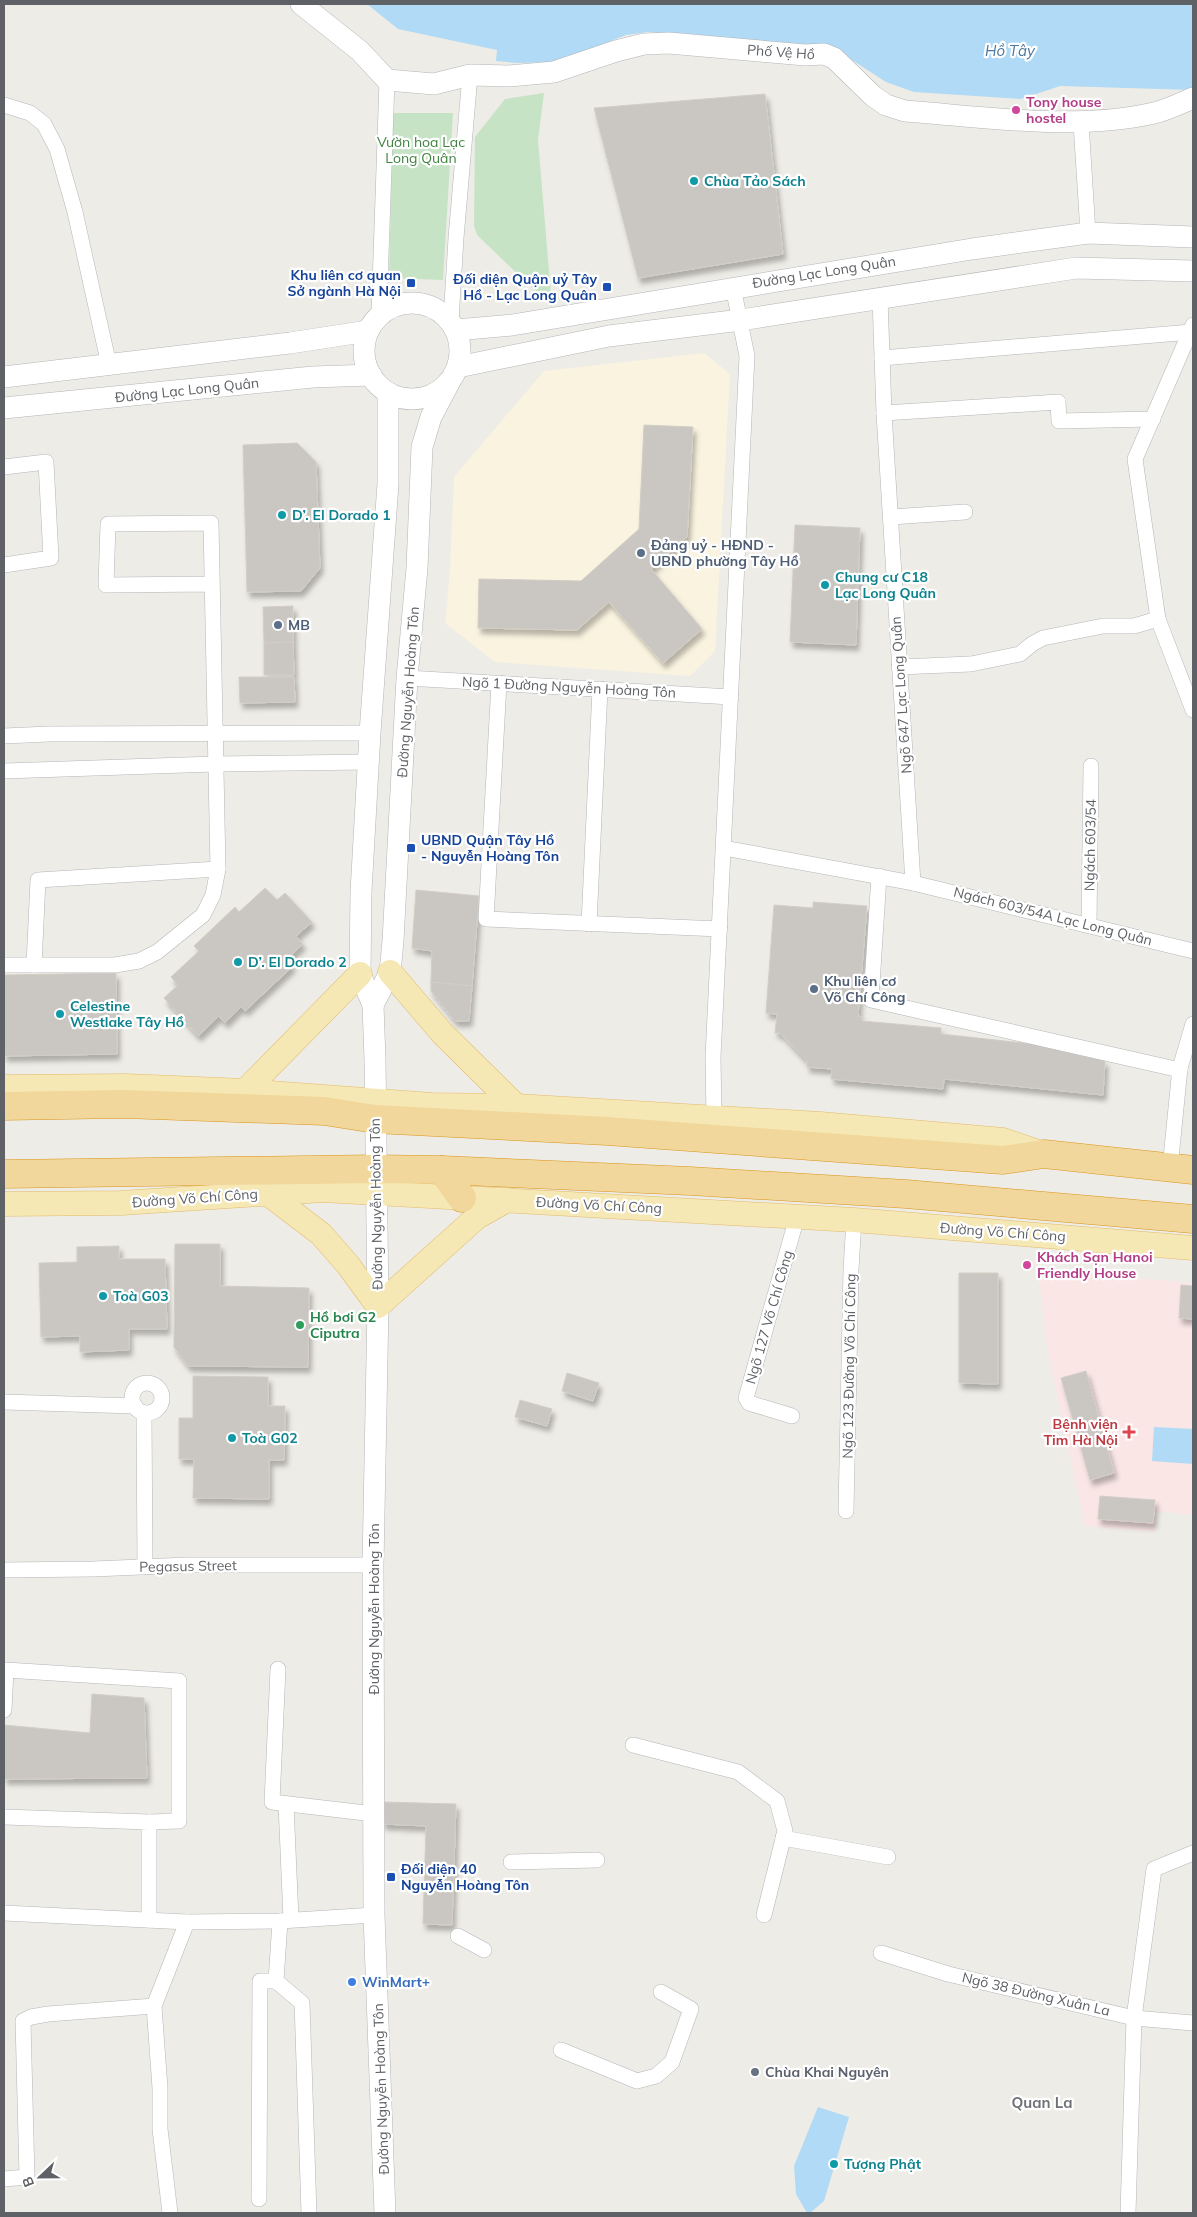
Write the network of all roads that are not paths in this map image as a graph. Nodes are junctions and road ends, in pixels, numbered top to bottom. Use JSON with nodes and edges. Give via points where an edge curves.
{"nodes":[{"id":1,"x":302,"y":4,"type":"edge"},
{"id":2,"x":470,"y":75,"type":"junction"},
{"id":3,"x":387,"y":80,"type":"junction"},
{"id":4,"x":1193,"y":98,"type":"edge"},
{"id":5,"x":4,"y":105,"type":"edge"},
{"id":6,"x":1081,"y":123,"type":"junction"},
{"id":7,"x":1088,"y":233,"type":"junction"},
{"id":8,"x":1193,"y":237,"type":"edge"},
{"id":9,"x":1193,"y":271,"type":"edge"},
{"id":10,"x":733,"y":287,"type":"junction"},
{"id":11,"x":880,"y":298,"type":"junction"},
{"id":12,"x":741,"y":320,"type":"junction"},
{"id":13,"x":374,"y":323,"type":"junction"},
{"id":14,"x":454,"y":326,"type":"junction"},
{"id":15,"x":1192,"y":328,"type":"edge"},
{"id":16,"x":882,"y":358,"type":"junction"},
{"id":17,"x":109,"y":365,"type":"junction"},
{"id":18,"x":454,"y":374,"type":"junction"},
{"id":19,"x":371,"y":375,"type":"junction"},
{"id":20,"x":4,"y":377,"type":"edge"},
{"id":21,"x":388,"y":393,"type":"junction"},
{"id":22,"x":4,"y":408,"type":"edge"},
{"id":23,"x":884,"y":413,"type":"junction"},
{"id":24,"x":1153,"y":418,"type":"junction"},
{"id":25,"x":4,"y":467,"type":"edge"},
{"id":26,"x":965,"y":512,"type":"dead end"},
{"id":27,"x":891,"y":517,"type":"junction"},
{"id":28,"x":4,"y":565,"type":"edge"},
{"id":29,"x":212,"y":584,"type":"junction"},
{"id":30,"x":1158,"y":619,"type":"junction"},
{"id":31,"x":899,"y":667,"type":"junction"},
{"id":32,"x":407,"y":678,"type":"junction"},
{"id":33,"x":499,"y":683,"type":"junction"},
{"id":34,"x":600,"y":689,"type":"junction"},
{"id":35,"x":731,"y":697,"type":"junction"},
{"id":36,"x":1193,"y":710,"type":"edge"},
{"id":37,"x":370,"y":733,"type":"junction"},
{"id":38,"x":214,"y":734,"type":"junction"},
{"id":39,"x":4,"y":736,"type":"edge"},
{"id":40,"x":369,"y":762,"type":"junction"},
{"id":41,"x":215,"y":764,"type":"junction"},
{"id":42,"x":1091,"y":766,"type":"dead end"},
{"id":43,"x":4,"y":771,"type":"edge"},
{"id":44,"x":724,"y":848,"type":"junction"},
{"id":45,"x":218,"y":869,"type":"junction"},
{"id":46,"x":879,"y":876,"type":"junction"},
{"id":47,"x":913,"y":883,"type":"junction"},
{"id":48,"x":589,"y":924,"type":"junction"},
{"id":49,"x":1089,"y":924,"type":"junction"},
{"id":50,"x":720,"y":929,"type":"junction"},
{"id":51,"x":1193,"y":951,"type":"edge"},
{"id":52,"x":4,"y":966,"type":"edge"},
{"id":53,"x":34,"y":966,"type":"junction"},
{"id":54,"x":390,"y":972,"type":"junction"},
{"id":55,"x":360,"y":974,"type":"junction"},
{"id":56,"x":373,"y":1005,"type":"junction"},
{"id":57,"x":1193,"y":1024,"type":"edge"},
{"id":58,"x":1180,"y":1070,"type":"junction"},
{"id":59,"x":4,"y":1087,"type":"edge"},
{"id":60,"x":245,"y":1091,"type":"junction"},
{"id":61,"x":314,"y":1103,"type":"junction"},
{"id":62,"x":432,"y":1105,"type":"joint"},
{"id":63,"x":4,"y":1106,"type":"edge"},
{"id":64,"x":516,"y":1106,"type":"junction"},
{"id":65,"x":375,"y":1110,"type":"junction"},
{"id":66,"x":714,"y":1118,"type":"junction"},
{"id":67,"x":1044,"y":1154,"type":"junction"},
{"id":68,"x":1182,"y":1169,"type":"edge"},
{"id":69,"x":442,"y":1170,"type":"junction"},
{"id":70,"x":4,"y":1174,"type":"edge"},
{"id":71,"x":376,"y":1181,"type":"junction"},
{"id":72,"x":323,"y":1190,"type":"joint"},
{"id":73,"x":266,"y":1192,"type":"junction"},
{"id":74,"x":462,"y":1198,"type":"junction"},
{"id":75,"x":507,"y":1200,"type":"junction"},
{"id":76,"x":4,"y":1204,"type":"edge"},
{"id":77,"x":797,"y":1217,"type":"junction"},
{"id":78,"x":1193,"y":1219,"type":"edge"},
{"id":79,"x":854,"y":1220,"type":"junction"},
{"id":80,"x":1193,"y":1248,"type":"edge"},
{"id":81,"x":378,"y":1306,"type":"junction"},
{"id":82,"x":4,"y":1402,"type":"edge"},
{"id":83,"x":792,"y":1416,"type":"dead end"},
{"id":84,"x":846,"y":1511,"type":"dead end"},
{"id":85,"x":373,"y":1565,"type":"junction"},
{"id":86,"x":145,"y":1566,"type":"junction"},
{"id":87,"x":4,"y":1570,"type":"edge"},
{"id":88,"x":278,"y":1669,"type":"dead end"},
{"id":89,"x":4,"y":1710,"type":"edge"},
{"id":90,"x":633,"y":1745,"type":"dead end"},
{"id":91,"x":286,"y":1804,"type":"junction"},
{"id":92,"x":374,"y":1814,"type":"junction"},
{"id":93,"x":4,"y":1817,"type":"edge"},
{"id":94,"x":149,"y":1822,"type":"junction"},
{"id":95,"x":783,"y":1838,"type":"junction"},
{"id":96,"x":1193,"y":1854,"type":"edge"},
{"id":97,"x":888,"y":1857,"type":"dead end"},
{"id":98,"x":597,"y":1860,"type":"dead end"},
{"id":99,"x":511,"y":1862,"type":"dead end"},
{"id":100,"x":4,"y":1913,"type":"edge"},
{"id":101,"x":374,"y":1915,"type":"junction"},
{"id":102,"x":764,"y":1915,"type":"dead end"},
{"id":103,"x":149,"y":1920,"type":"junction"},
{"id":104,"x":285,"y":1920,"type":"junction"},
{"id":105,"x":187,"y":1922,"type":"junction"},
{"id":106,"x":458,"y":1936,"type":"dead end"},
{"id":107,"x":484,"y":1950,"type":"dead end"},
{"id":108,"x":881,"y":1954,"type":"dead end"},
{"id":109,"x":276,"y":1981,"type":"junction"},
{"id":110,"x":661,"y":1992,"type":"dead end"},
{"id":111,"x":154,"y":2006,"type":"junction"},
{"id":112,"x":1134,"y":2018,"type":"junction"},
{"id":113,"x":1193,"y":2023,"type":"edge"},
{"id":114,"x":561,"y":2050,"type":"dead end"},
{"id":115,"x":4,"y":2179,"type":"edge"},
{"id":116,"x":259,"y":2199,"type":"dead end"},
{"id":117,"x":170,"y":2213,"type":"edge"},
{"id":118,"x":309,"y":2213,"type":"edge"},
{"id":119,"x":385,"y":2213,"type":"edge"},
{"id":120,"x":1128,"y":2213,"type":"edge"}],
"edges":[{"from":1,"to":3,"type":"main road","via":[[360,51]]},
{"from":2,"to":3,"type":"main road","name":"Phố Vệ Hồ","via":[[434,84]]},
{"from":2,"to":6,"type":"main road","name":"Phố Vệ Hồ","via":[[554,72],[644,44],[824,54],[834,58],[874,96],[905,111]]},
{"from":2,"to":14,"type":"street","via":[[456,238]]},
{"from":3,"to":13,"type":"street"},
{"from":4,"to":6,"type":"main road","name":"Phố Vệ Hồ","via":[[1156,113]]},
{"from":5,"to":17,"type":"street","via":[[30,114],[44,124],[57,149],[75,212]]},
{"from":6,"to":7,"type":"street"},
{"from":7,"to":8,"type":"main road","name":"Đường Lạc Long Quân"},
{"from":7,"to":10,"type":"main road","name":"Đường Lạc Long Quân","via":[[972,248]]},
{"from":9,"to":11,"type":"main road","via":[[1076,268]]},
{"from":10,"to":12,"type":"street"},
{"from":10,"to":14,"type":"main road","name":"Đường Lạc Long Quân","via":[[512,326]]},
{"from":11,"to":12,"type":"main road"},
{"from":11,"to":16,"type":"street","name":"Ngõ 647 Lạc Long Quân"},
{"from":12,"to":18,"type":"main road","via":[[609,336]]},
{"from":12,"to":35,"type":"street","via":[[747,356]]},
{"from":13,"to":14,"type":"main road","via":[[402,303],[417,302],[431,306]]},
{"from":13,"to":17,"type":"main road","via":[[290,343]]},
{"from":13,"to":19,"type":"main road","via":[[364,345],[365,361]]},
{"from":14,"to":18,"type":"main road","via":[[461,355]]},
{"from":15,"to":16,"type":"street"},
{"from":15,"to":24,"type":"street"},
{"from":16,"to":23,"type":"street","name":"Ngõ 647 Lạc Long Quân"},
{"from":17,"to":20,"type":"main road"},
{"from":18,"to":21,"type":"main road","via":[[440,391],[428,397],[401,398]]},
{"from":18,"to":32,"type":"main road","name":"Đường Nguyễn Hoàng Tôn","via":[[431,417],[422,448],[417,568]]},
{"from":19,"to":21,"type":"main road"},
{"from":19,"to":22,"type":"main road","name":"Đường Lạc Long Quân","via":[[313,377]]},
{"from":21,"to":37,"type":"main road","name":"Đường Nguyễn Hoàng Tôn","via":[[388,484]]},
{"from":23,"to":24,"type":"street","via":[[1058,402],[1060,421]]},
{"from":23,"to":27,"type":"street","name":"Ngõ 647 Lạc Long Quân"},
{"from":24,"to":30,"type":"street","via":[[1135,459]]},
{"from":25,"to":28,"type":"street","via":[[46,462],[51,558]]},
{"from":26,"to":27,"type":"street"},
{"from":27,"to":31,"type":"street","name":"Ngõ 647 Lạc Long Quân"},
{"from":29,"to":29,"type":"street","via":[[211,523],[108,524],[106,585]]},
{"from":29,"to":38,"type":"street"},
{"from":30,"to":31,"type":"street","via":[[1134,626],[1103,626],[1043,638],[1020,654],[976,663]]},
{"from":30,"to":36,"type":"street"},
{"from":31,"to":47,"type":"street","name":"Ngõ 647 Lạc Long Quân"},
{"from":32,"to":33,"type":"street","name":"Ngõ 1 Đường Nguyễn Hoàng Tôn"},
{"from":32,"to":54,"type":"main road","name":"Đường Nguyễn Hoàng Tôn"},
{"from":33,"to":34,"type":"street","name":"Ngõ 1 Đường Nguyễn Hoàng Tôn"},
{"from":33,"to":48,"type":"street","via":[[486,919]]},
{"from":34,"to":35,"type":"street","name":"Ngõ 1 Đường Nguyễn Hoàng Tôn"},
{"from":34,"to":48,"type":"street"},
{"from":35,"to":44,"type":"street"},
{"from":37,"to":38,"type":"street"},
{"from":37,"to":40,"type":"main road","name":"Đường Nguyễn Hoàng Tôn"},
{"from":38,"to":39,"type":"street"},
{"from":38,"to":41,"type":"street"},
{"from":40,"to":41,"type":"street"},
{"from":40,"to":55,"type":"main road","name":"Đường Nguyễn Hoàng Tôn"},
{"from":41,"to":43,"type":"street"},
{"from":41,"to":45,"type":"street"},
{"from":42,"to":49,"type":"street","name":"Ngách 603/54"},
{"from":44,"to":46,"type":"street","name":"Ngách 603/54A Lạc Long Quân"},
{"from":44,"to":50,"type":"street"},
{"from":45,"to":53,"type":"street","via":[[213,895],[203,915],[157,952],[139,961],[115,965]]},
{"from":45,"to":53,"type":"street","via":[[38,880]]},
{"from":46,"to":47,"type":"street","name":"Ngách 603/54A Lạc Long Quân"},
{"from":46,"to":58,"type":"street","via":[[871,1000]]},
{"from":47,"to":49,"type":"street","name":"Ngách 603/54A Lạc Long Quân"},
{"from":48,"to":50,"type":"street"},
{"from":49,"to":51,"type":"street","name":"Ngách 603/54A Lạc Long Quân"},
{"from":50,"to":66,"type":"street","via":[[713,1057]]},
{"from":52,"to":53,"type":"street"},
{"from":54,"to":56,"type":"main road","name":"Đường Nguyễn Hoàng Tôn"},
{"from":54,"to":64,"type":"main road","via":[[442,1033]]},
{"from":55,"to":56,"type":"main road","name":"Đường Nguyễn Hoàng Tôn"},
{"from":55,"to":60,"type":"main road"},
{"from":56,"to":65,"type":"main road","name":"Đường Nguyễn Hoàng Tôn"},
{"from":57,"to":58,"type":"street"},
{"from":58,"to":68,"type":"street"},
{"from":59,"to":60,"type":"main road","via":[[126,1086]]},
{"from":60,"to":61,"type":"main road"},
{"from":61,"to":63,"type":"highway"},
{"from":61,"to":65,"type":"highway"},
{"from":62,"to":64,"type":"main road"},
{"from":62,"to":65,"type":"highway"},
{"from":64,"to":66,"type":"main road"},
{"from":65,"to":67,"type":"highway","via":[[607,1131],[1003,1160]]},
{"from":65,"to":71,"type":"main road","name":"Đường Nguyễn Hoàng Tôn"},
{"from":66,"to":67,"type":"main road","via":[[1003,1140]]},
{"from":67,"to":68,"type":"highway"},
{"from":69,"to":71,"type":"highway","name":"Đường Võ Chí Công"},
{"from":69,"to":74,"type":"highway"},
{"from":69,"to":78,"type":"highway","name":"Đường Võ Chí Công","via":[[906,1194]]},
{"from":70,"to":71,"type":"highway","name":"Đường Võ Chí Công"},
{"from":71,"to":72,"type":"highway"},
{"from":71,"to":74,"type":"main road","name":"Đường Võ Chí Công"},
{"from":71,"to":81,"type":"main road","name":"Đường Nguyễn Hoàng Tôn"},
{"from":72,"to":73,"type":"main road","name":"Đường Võ Chí Công"},
{"from":73,"to":76,"type":"main road","name":"Đường Võ Chí Công","via":[[121,1203]]},
{"from":73,"to":81,"type":"main road","via":[[320,1234]]},
{"from":74,"to":75,"type":"main road","name":"Đường Võ Chí Công"},
{"from":75,"to":77,"type":"main road","name":"Đường Võ Chí Công"},
{"from":75,"to":81,"type":"main road","via":[[478,1217]]},
{"from":77,"to":79,"type":"main road","name":"Đường Võ Chí Công"},
{"from":77,"to":83,"type":"street","name":"Ngõ 127 Võ Chí Công","via":[[746,1398],[749,1404]]},
{"from":79,"to":80,"type":"main road","name":"Đường Võ Chí Công"},
{"from":79,"to":84,"type":"street","name":"Ngõ 123 Đường Võ Chí Công"},
{"from":81,"to":85,"type":"main road","name":"Đường Nguyễn Hoàng Tôn"},
{"from":82,"to":86,"type":"street","via":[[140,1410]]},
{"from":85,"to":86,"type":"street","name":"Pegasus Street"},
{"from":85,"to":92,"type":"main road","name":"Đường Nguyễn Hoàng Tôn"},
{"from":86,"to":87,"type":"street","name":"Pegasus Street"},
{"from":88,"to":91,"type":"street","via":[[272,1802]]},
{"from":89,"to":94,"type":"street","via":[[6,1670],[179,1680],[179,1821]]},
{"from":90,"to":95,"type":"street","via":[[738,1772],[778,1801],[785,1831]]},
{"from":91,"to":92,"type":"street"},
{"from":91,"to":104,"type":"street"},
{"from":92,"to":101,"type":"main road","name":"Đường Nguyễn Hoàng Tôn"},
{"from":93,"to":94,"type":"street"},
{"from":94,"to":103,"type":"street"},
{"from":95,"to":97,"type":"street"},
{"from":95,"to":102,"type":"street"},
{"from":96,"to":112,"type":"street","via":[[1154,1869]]},
{"from":98,"to":99,"type":"street"},
{"from":100,"to":103,"type":"street"},
{"from":101,"to":104,"type":"street"},
{"from":101,"to":119,"type":"main road","name":"Đường Nguyễn Hoàng Tôn"},
{"from":103,"to":105,"type":"street"},
{"from":104,"to":105,"type":"street"},
{"from":104,"to":109,"type":"street"},
{"from":105,"to":111,"type":"street"},
{"from":106,"to":107,"type":"street"},
{"from":108,"to":112,"type":"street","name":"Ngõ 38 Đường Xuân La","via":[[948,1974]]},
{"from":109,"to":116,"type":"street","via":[[260,1981]]},
{"from":109,"to":118,"type":"street","via":[[302,2003]]},
{"from":110,"to":114,"type":"street","via":[[691,2009],[672,2062],[656,2076],[637,2082]]},
{"from":111,"to":115,"type":"street","via":[[48,2014],[23,2022],[27,2177]]},
{"from":111,"to":117,"type":"street","via":[[160,2129]]},
{"from":112,"to":113,"type":"street","name":"Ngõ 38 Đường Xuân La"},
{"from":112,"to":120,"type":"street"}]}
